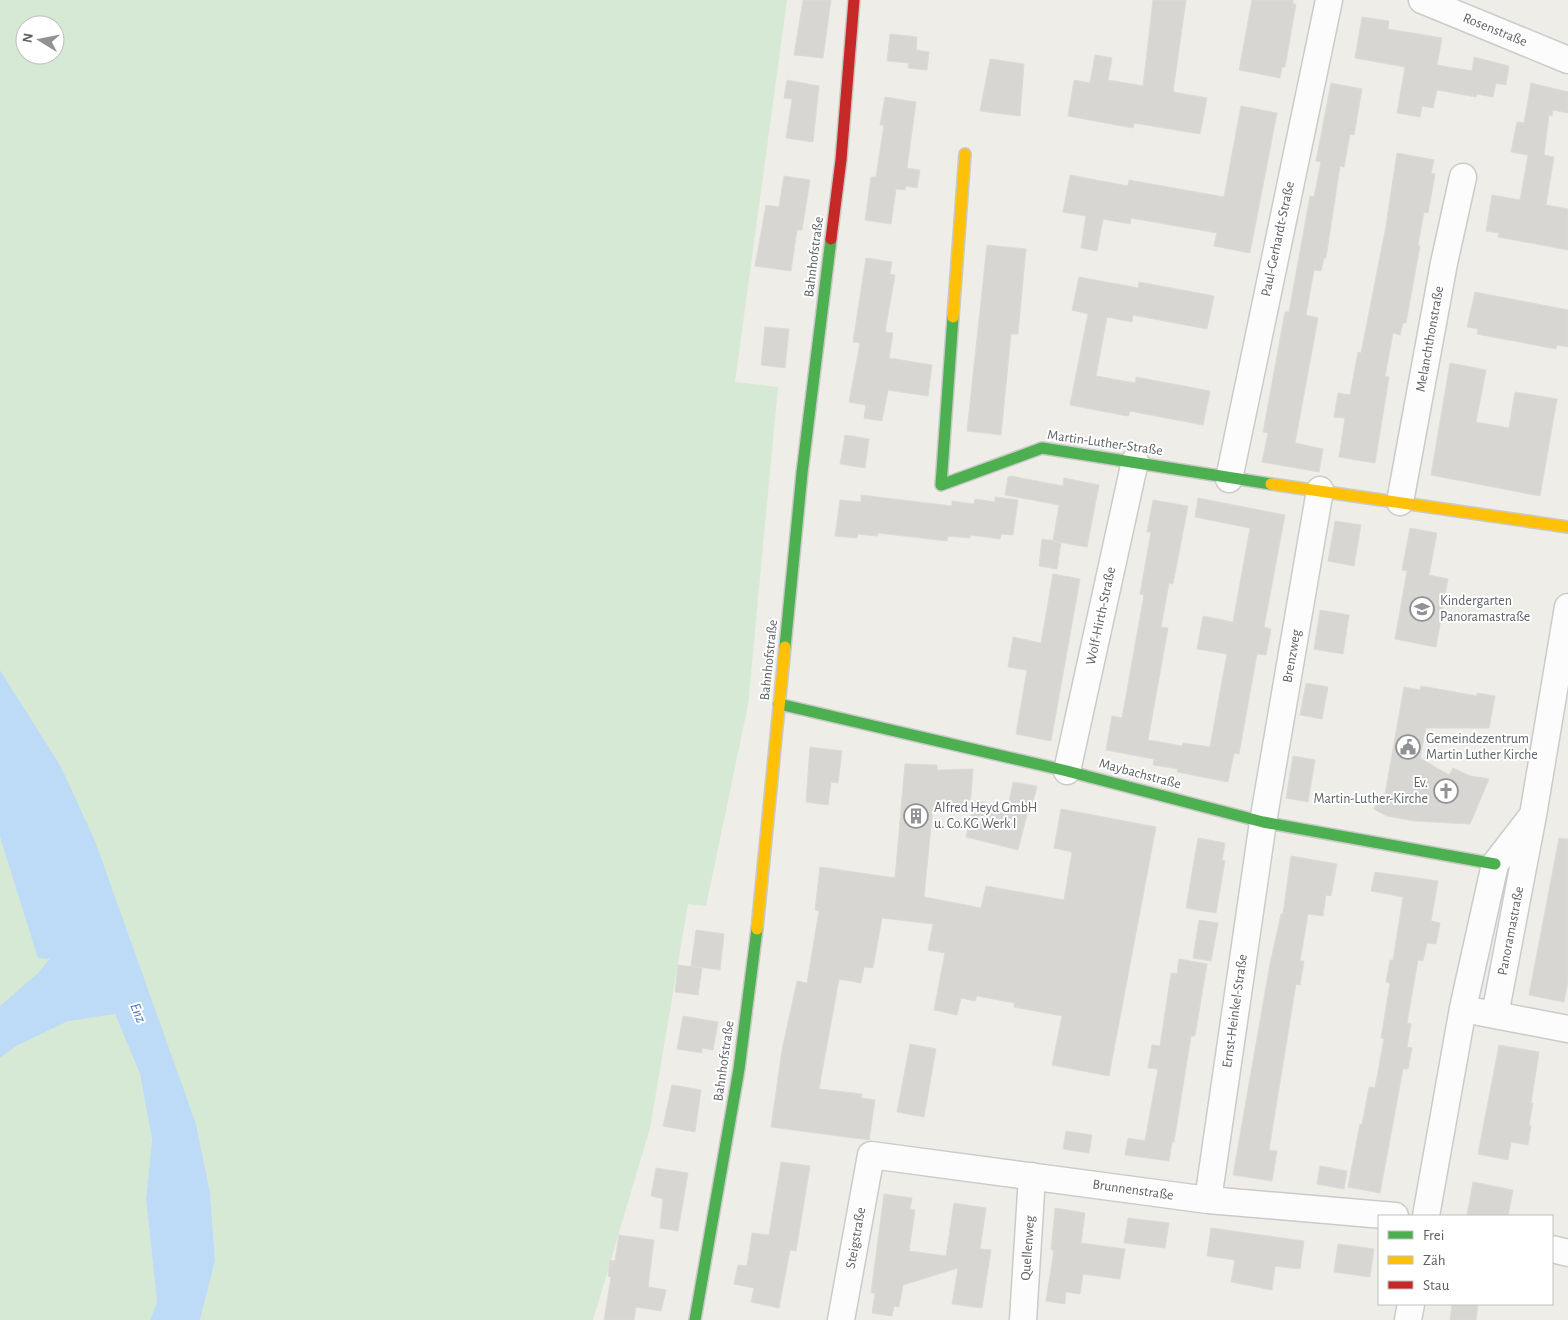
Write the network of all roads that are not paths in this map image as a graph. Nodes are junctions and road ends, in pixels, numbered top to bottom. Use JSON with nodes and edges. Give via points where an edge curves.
{"nodes":[{"id":1,"x":854,"y":0,"type":"edge"},
{"id":2,"x":1329,"y":0,"type":"edge"},
{"id":3,"x":1422,"y":0,"type":"edge"},
{"id":4,"x":1568,"y":60,"type":"edge"},
{"id":5,"x":965,"y":154,"type":"dead end"},
{"id":6,"x":1463,"y":177,"type":"dead end"},
{"id":7,"x":1135,"y":461,"type":"junction"},
{"id":8,"x":1229,"y":479,"type":"junction"},
{"id":9,"x":1320,"y":490,"type":"junction"},
{"id":10,"x":1400,"y":502,"type":"junction"},
{"id":11,"x":1568,"y":526,"type":"edge"},
{"id":12,"x":1568,"y":607,"type":"edge"},
{"id":13,"x":780,"y":704,"type":"junction"},
{"id":14,"x":1067,"y":771,"type":"junction"},
{"id":15,"x":1533,"y":815,"type":"junction"},
{"id":16,"x":1263,"y":822,"type":"junction"},
{"id":17,"x":1495,"y":864,"type":"junction"},
{"id":18,"x":1464,"y":1008,"type":"junction"},
{"id":19,"x":1495,"y":1015,"type":"junction"},
{"id":20,"x":1568,"y":1029,"type":"edge"},
{"id":21,"x":871,"y":1155,"type":"joint"},
{"id":22,"x":1032,"y":1176,"type":"junction"},
{"id":23,"x":1208,"y":1200,"type":"junction"},
{"id":24,"x":1383,"y":1215,"type":"edge"},
{"id":25,"x":1426,"y":1215,"type":"edge"},
{"id":26,"x":1553,"y":1249,"type":"edge"},
{"id":27,"x":1568,"y":1253,"type":"edge"},
{"id":28,"x":1411,"y":1305,"type":"edge"},
{"id":29,"x":695,"y":1320,"type":"edge"},
{"id":30,"x":841,"y":1320,"type":"edge"},
{"id":31,"x":1023,"y":1320,"type":"edge"},
{"id":32,"x":1408,"y":1320,"type":"edge"}],
"edges":[{"from":1,"to":13,"type":"street","name":"Bahnhofstraße","via":[[841,160],[802,474]]},
{"from":2,"to":8,"type":"street","name":"Paul-Gerhardt-Straße"},
{"from":3,"to":4,"type":"street","name":"Rosenstraße"},
{"from":5,"to":7,"type":"street","name":"Martin-Luther-Straße","via":[[941,485],[1042,448]]},
{"from":6,"to":10,"type":"street","name":"Melanchthonstraße"},
{"from":7,"to":8,"type":"street","name":"Martin-Luther-Straße"},
{"from":7,"to":14,"type":"street","name":"Wolf-Hirth-Straße"},
{"from":8,"to":9,"type":"street","name":"Martin-Luther-Straße"},
{"from":9,"to":10,"type":"street","name":"Martin-Luther-Straße"},
{"from":9,"to":16,"type":"street","name":"Brenzweg"},
{"from":10,"to":11,"type":"street","name":"Martin-Luther-Straße"},
{"from":12,"to":15,"type":"street","name":"Panoramastraße"},
{"from":13,"to":14,"type":"street","name":"Maybachstraße"},
{"from":13,"to":29,"type":"street","name":"Bahnhofstraße","via":[[739,1069]]},
{"from":14,"to":16,"type":"street","name":"Maybachstraße"},
{"from":15,"to":17,"type":"street","name":"Panoramastraße"},
{"from":15,"to":19,"type":"street","name":"Panoramastraße"},
{"from":16,"to":17,"type":"street","name":"Maybachstraße"},
{"from":16,"to":23,"type":"street","name":"Ernst-Heinkel-Straße"},
{"from":17,"to":18,"type":"street","name":"Panoramastraße"},
{"from":18,"to":19,"type":"street"},
{"from":18,"to":25,"type":"street","name":"Panoramastraße"},
{"from":19,"to":20,"type":"street"},
{"from":21,"to":22,"type":"street","name":"Brunnenstraße"},
{"from":21,"to":30,"type":"street","name":"Steigstraße"},
{"from":22,"to":23,"type":"street","name":"Brunnenstraße"},
{"from":22,"to":31,"type":"street","name":"Quellenweg"},
{"from":23,"to":24,"type":"street","name":"Brunnenstraße"},
{"from":26,"to":27,"type":"street"},
{"from":28,"to":32,"type":"street"}]}
